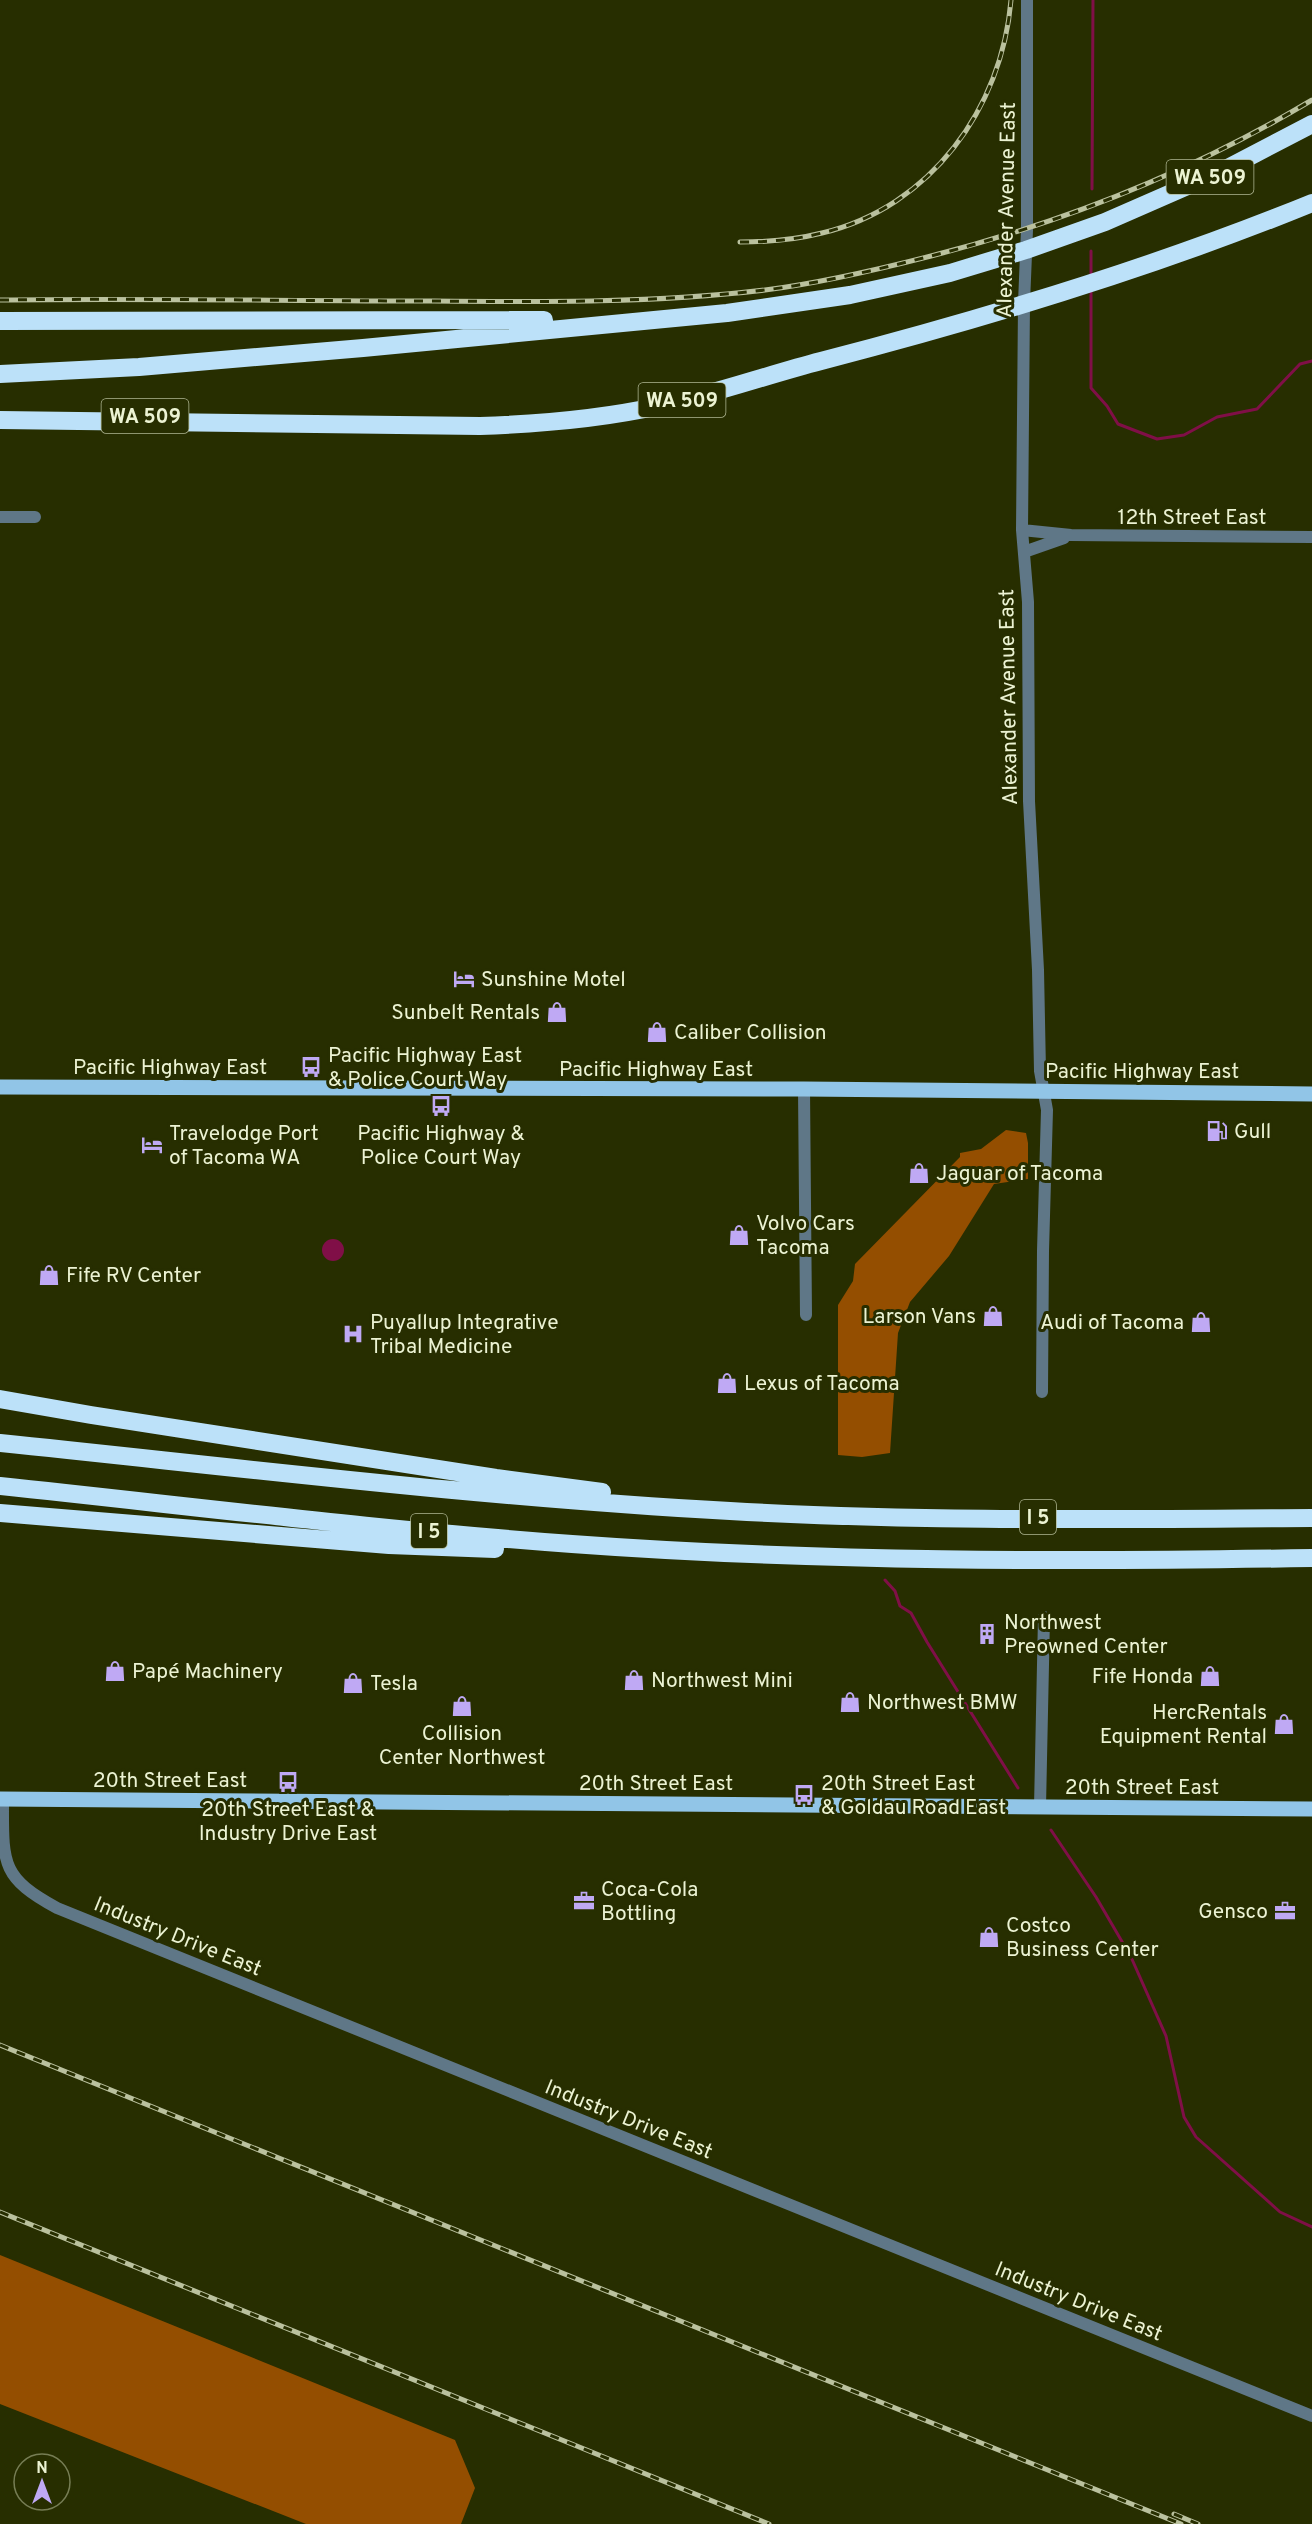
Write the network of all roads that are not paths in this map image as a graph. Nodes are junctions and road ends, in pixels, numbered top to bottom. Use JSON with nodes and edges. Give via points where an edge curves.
{"nodes":[{"id":1,"x":1028,"y":0,"type":"edge"},
{"id":2,"x":1312,"y":124,"type":"edge"},
{"id":3,"x":1312,"y":203,"type":"edge"},
{"id":4,"x":1026,"y":250,"type":"junction"},
{"id":5,"x":1024,"y":303,"type":"junction"},
{"id":6,"x":684,"y":317,"type":"junction"},
{"id":7,"x":0,"y":321,"type":"edge"},
{"id":8,"x":0,"y":374,"type":"edge"},
{"id":9,"x":0,"y":409,"type":"edge"},
{"id":10,"x":0,"y":420,"type":"edge"},
{"id":11,"x":290,"y":422,"type":"junction"},
{"id":12,"x":0,"y":517,"type":"edge"},
{"id":13,"x":35,"y":517,"type":"dead end"},
{"id":14,"x":1022,"y":530,"type":"junction"},
{"id":15,"x":1071,"y":535,"type":"junction"},
{"id":16,"x":1312,"y":537,"type":"edge"},
{"id":17,"x":1024,"y":552,"type":"junction"},
{"id":18,"x":0,"y":1087,"type":"edge"},
{"id":19,"x":804,"y":1089,"type":"junction"},
{"id":20,"x":1044,"y":1092,"type":"junction"},
{"id":21,"x":1312,"y":1094,"type":"edge"},
{"id":22,"x":806,"y":1315,"type":"dead end"},
{"id":23,"x":1042,"y":1392,"type":"dead end"},
{"id":24,"x":0,"y":1399,"type":"edge"},
{"id":25,"x":0,"y":1443,"type":"edge"},
{"id":26,"x":0,"y":1486,"type":"edge"},
{"id":27,"x":765,"y":1512,"type":"junction"},
{"id":28,"x":0,"y":1513,"type":"edge"},
{"id":29,"x":1312,"y":1518,"type":"edge"},
{"id":30,"x":572,"y":1544,"type":"junction"},
{"id":31,"x":1312,"y":1558,"type":"edge"},
{"id":32,"x":1044,"y":1617,"type":"dead end"},
{"id":33,"x":1,"y":1799,"type":"edge"},
{"id":34,"x":1040,"y":1807,"type":"junction"},
{"id":35,"x":1312,"y":1809,"type":"edge"},
{"id":36,"x":1312,"y":2416,"type":"edge"}],
"edges":[{"from":1,"to":4,"type":"street","name":"Alexander Avenue East"},
{"from":2,"to":4,"type":"highway","number":"WA 509","via":[[1174,194]]},
{"from":3,"to":5,"type":"highway","number":"WA 509","via":[[1120,273]]},
{"from":4,"to":5,"type":"street","name":"Alexander Avenue East"},
{"from":4,"to":6,"type":"highway","number":"WA 509","via":[[950,273],[850,295]]},
{"from":5,"to":11,"type":"highway","number":"WA 509","via":[[688,399],[605,416],[480,426]]},
{"from":5,"to":14,"type":"street","name":"Alexander Avenue East"},
{"from":6,"to":7,"type":"highway","via":[[522,321]]},
{"from":6,"to":8,"type":"highway","number":"WA 509","via":[[172,365]]},
{"from":9,"to":11,"type":"highway","number":"WA 509"},
{"from":10,"to":11,"type":"highway"},
{"from":12,"to":13,"type":"street"},
{"from":14,"to":15,"type":"street","name":"12th Street East"},
{"from":14,"to":17,"type":"street","name":"Alexander Avenue East"},
{"from":15,"to":16,"type":"street","name":"12th Street East"},
{"from":15,"to":17,"type":"street","name":"12th Street East"},
{"from":17,"to":20,"type":"street","name":"Alexander Avenue East","via":[[1029,801]]},
{"from":18,"to":19,"type":"main road","name":"Pacific Highway East"},
{"from":19,"to":20,"type":"main road","name":"Pacific Highway East"},
{"from":19,"to":22,"type":"street"},
{"from":20,"to":21,"type":"main road","name":"Pacific Highway East"},
{"from":20,"to":23,"type":"street","name":"Alexander Avenue East","via":[[1047,1110]]},
{"from":24,"to":27,"type":"highway","via":[[496,1478]]},
{"from":25,"to":27,"type":"highway","number":"I 5","via":[[491,1495]]},
{"from":26,"to":30,"type":"highway","number":"I 5"},
{"from":27,"to":29,"type":"highway","number":"I 5"},
{"from":28,"to":30,"type":"highway","via":[[389,1545],[510,1550]]},
{"from":30,"to":31,"type":"highway","number":"I 5","via":[[860,1558]]},
{"from":32,"to":34,"type":"street"},
{"from":33,"to":34,"type":"main road","name":"20th Street East"},
{"from":33,"to":36,"type":"street","name":"Industry Drive East","via":[[4,1866],[23,1890],[57,1908]]},
{"from":34,"to":35,"type":"main road","name":"20th Street East"}]}
